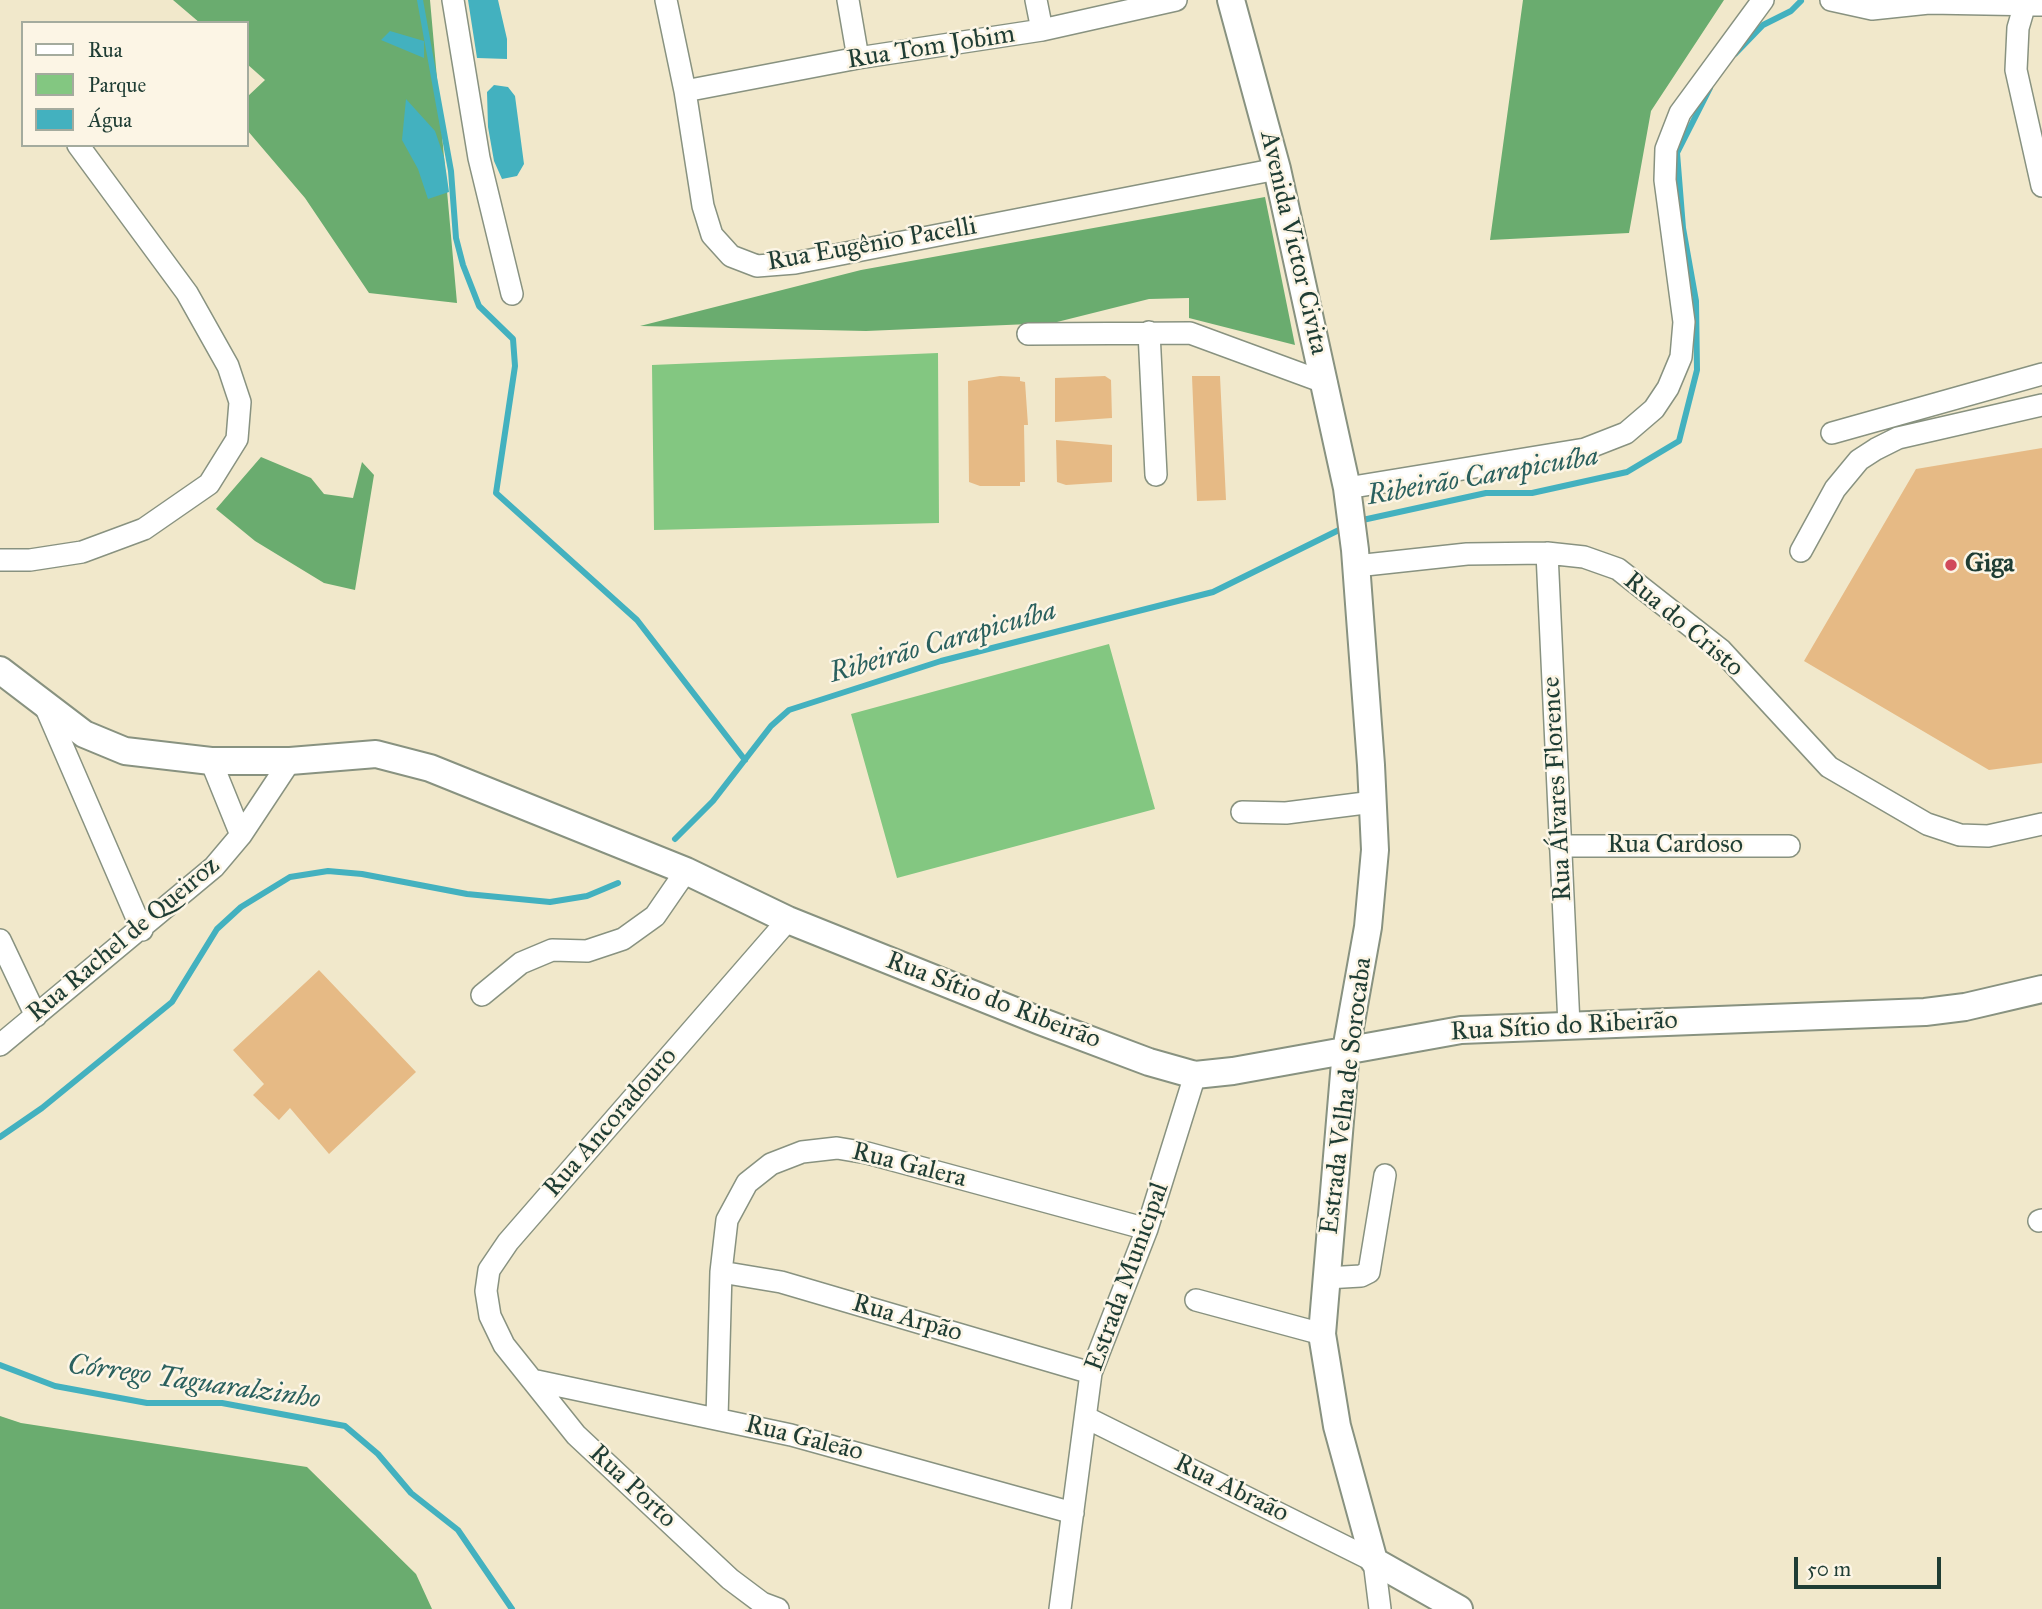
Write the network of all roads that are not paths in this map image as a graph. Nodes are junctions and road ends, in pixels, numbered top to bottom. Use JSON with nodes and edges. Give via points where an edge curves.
{"nodes":[{"id":1,"x":453,"y":0,"type":"edge"},
{"id":2,"x":666,"y":0,"type":"edge"},
{"id":3,"x":848,"y":0,"type":"edge"},
{"id":4,"x":1036,"y":0,"type":"edge"},
{"id":5,"x":1176,"y":0,"type":"edge"},
{"id":6,"x":1230,"y":0,"type":"edge"},
{"id":7,"x":1763,"y":0,"type":"edge"},
{"id":8,"x":1831,"y":0,"type":"edge"},
{"id":9,"x":2034,"y":4,"type":"edge"},
{"id":10,"x":1042,"y":30,"type":"junction"},
{"id":11,"x":858,"y":58,"type":"junction"},
{"id":12,"x":685,"y":91,"type":"junction"},
{"id":13,"x":79,"y":147,"type":"edge"},
{"id":14,"x":1277,"y":169,"type":"junction"},
{"id":15,"x":2042,"y":186,"type":"edge"},
{"id":16,"x":512,"y":294,"type":"dead end"},
{"id":17,"x":1150,"y":332,"type":"junction"},
{"id":18,"x":1028,"y":334,"type":"dead end"},
{"id":19,"x":2042,"y":374,"type":"edge"},
{"id":20,"x":1326,"y":383,"type":"junction"},
{"id":21,"x":2042,"y":405,"type":"edge"},
{"id":22,"x":1832,"y":433,"type":"dead end"},
{"id":23,"x":1156,"y":475,"type":"dead end"},
{"id":24,"x":1348,"y":494,"type":"junction"},
{"id":25,"x":1801,"y":551,"type":"dead end"},
{"id":26,"x":1547,"y":553,"type":"junction"},
{"id":27,"x":1355,"y":558,"type":"junction"},
{"id":28,"x":0,"y":560,"type":"edge"},
{"id":29,"x":0,"y":670,"type":"edge"},
{"id":30,"x":46,"y":708,"type":"junction"},
{"id":31,"x":211,"y":761,"type":"junction"},
{"id":32,"x":290,"y":761,"type":"junction"},
{"id":33,"x":1373,"y":802,"type":"junction"},
{"id":34,"x":1242,"y":812,"type":"dead end"},
{"id":35,"x":2042,"y":824,"type":"edge"},
{"id":36,"x":241,"y":835,"type":"junction"},
{"id":37,"x":1560,"y":846,"type":"junction"},
{"id":38,"x":1788,"y":846,"type":"dead end"},
{"id":39,"x":686,"y":871,"type":"junction"},
{"id":40,"x":788,"y":920,"type":"junction"},
{"id":41,"x":142,"y":930,"type":"junction"},
{"id":42,"x":0,"y":940,"type":"edge"},
{"id":43,"x":2042,"y":989,"type":"edge"},
{"id":44,"x":482,"y":995,"type":"dead end"},
{"id":45,"x":36,"y":1016,"type":"junction"},
{"id":46,"x":1569,"y":1026,"type":"junction"},
{"id":47,"x":0,"y":1045,"type":"edge"},
{"id":48,"x":1346,"y":1050,"type":"junction"},
{"id":49,"x":1195,"y":1074,"type":"junction"},
{"id":50,"x":1385,"y":1175,"type":"dead end"},
{"id":51,"x":1147,"y":1229,"type":"junction"},
{"id":52,"x":721,"y":1272,"type":"junction"},
{"id":53,"x":1326,"y":1278,"type":"junction"},
{"id":54,"x":1196,"y":1300,"type":"dead end"},
{"id":55,"x":1322,"y":1334,"type":"junction"},
{"id":56,"x":504,"y":1345,"type":"joint"},
{"id":57,"x":1091,"y":1373,"type":"junction"},
{"id":58,"x":532,"y":1380,"type":"junction"},
{"id":59,"x":717,"y":1418,"type":"junction"},
{"id":60,"x":1087,"y":1418,"type":"junction"},
{"id":61,"x":1073,"y":1513,"type":"junction"},
{"id":62,"x":1374,"y":1561,"type":"junction"},
{"id":63,"x":778,"y":1609,"type":"edge"},
{"id":64,"x":1060,"y":1609,"type":"edge"},
{"id":65,"x":1380,"y":1609,"type":"edge"},
{"id":66,"x":1459,"y":1609,"type":"edge"}],
"edges":[{"from":1,"to":16,"type":"street","via":[[479,158]]},
{"from":2,"to":12,"type":"street","name":"Rua Eugênio Pacelli"},
{"from":3,"to":11,"type":"street"},
{"from":4,"to":10,"type":"street"},
{"from":5,"to":10,"type":"street","name":"Rua Tom Jobim"},
{"from":6,"to":14,"type":"main road","name":"Avenida Victor Civita"},
{"from":7,"to":24,"type":"street","via":[[1680,113],[1666,149],[1665,180],[1684,323],[1681,357],[1654,409],[1626,433],[1585,449]]},
{"from":8,"to":9,"type":"street","via":[[1872,9],[1929,3]]},
{"from":9,"to":15,"type":"street","via":[[2018,28],[2016,70]]},
{"from":10,"to":11,"type":"street","name":"Rua Tom Jobim"},
{"from":11,"to":12,"type":"street","name":"Rua Tom Jobim"},
{"from":12,"to":14,"type":"street","name":"Rua Eugênio Pacelli","via":[[703,206],[712,235],[732,256],[757,266]]},
{"from":13,"to":28,"type":"street","via":[[187,293],[228,366],[240,402],[237,439],[209,484],[144,529],[82,552],[30,561]]},
{"from":14,"to":20,"type":"main road","name":"Avenida Victor Civita"},
{"from":17,"to":18,"type":"street"},
{"from":17,"to":20,"type":"street","via":[[1190,333]]},
{"from":17,"to":23,"type":"street"},
{"from":19,"to":22,"type":"street"},
{"from":20,"to":24,"type":"main road","name":"Avenida Victor Civita"},
{"from":21,"to":25,"type":"street","via":[[1898,438],[1875,449],[1859,460],[1835,489]]},
{"from":24,"to":27,"type":"main road","name":"Estrada Velha de Sorocaba"},
{"from":26,"to":27,"type":"street","name":"Rua do Cristo"},
{"from":26,"to":35,"type":"street","name":"Rua do Cristo","via":[[1584,557],[1618,569],[1721,650],[1829,767],[1909,814],[1960,835],[1988,836]]},
{"from":26,"to":37,"type":"street","name":"Rua Álvares Florence"},
{"from":27,"to":33,"type":"main road","name":"Estrada Velha de Sorocaba"},
{"from":29,"to":30,"type":"main road","name":"Rua Sítio do Ribeirão"},
{"from":30,"to":31,"type":"main road","name":"Rua Sítio do Ribeirão","via":[[84,734],[125,751]]},
{"from":30,"to":41,"type":"street"},
{"from":31,"to":32,"type":"main road","name":"Rua Sítio do Ribeirão"},
{"from":31,"to":36,"type":"street"},
{"from":32,"to":36,"type":"street","name":"Rua Rachel de Queiroz"},
{"from":32,"to":39,"type":"main road","name":"Rua Sítio do Ribeirão","via":[[376,754],[430,768]]},
{"from":33,"to":34,"type":"street","via":[[1324,810]]},
{"from":33,"to":48,"type":"main road","name":"Estrada Velha de Sorocaba","via":[[1375,850],[1369,915]]},
{"from":36,"to":41,"type":"street","name":"Rua Rachel de Queiroz","via":[[214,867]]},
{"from":37,"to":38,"type":"street","name":"Rua Cardoso"},
{"from":37,"to":46,"type":"street","name":"Rua Álvares Florence"},
{"from":39,"to":40,"type":"main road","name":"Rua Sítio do Ribeirão"},
{"from":39,"to":44,"type":"street","via":[[655,916],[623,939],[587,951],[552,950],[521,962]]},
{"from":40,"to":49,"type":"main road","name":"Rua Sítio do Ribeirão","via":[[1040,1021],[1149,1062]]},
{"from":40,"to":56,"type":"street","name":"Rua Ancoradouro","via":[[508,1242],[489,1270],[490,1316]]},
{"from":41,"to":45,"type":"street","name":"Rua Rachel de Queiroz"},
{"from":42,"to":45,"type":"street"},
{"from":43,"to":46,"type":"main road","name":"Rua Sítio do Ribeirão","via":[[1924,1012]]},
{"from":45,"to":47,"type":"street","name":"Rua Rachel de Queiroz"},
{"from":46,"to":48,"type":"main road","name":"Rua Sítio do Ribeirão","via":[[1461,1030]]},
{"from":48,"to":49,"type":"main road","name":"Rua Sítio do Ribeirão"},
{"from":48,"to":53,"type":"main road","name":"Estrada Velha de Sorocaba"},
{"from":49,"to":51,"type":"street","name":"Estrada Municipal"},
{"from":50,"to":53,"type":"street","via":[[1369,1272]]},
{"from":51,"to":52,"type":"street","name":"Rua Galera","via":[[837,1148],[802,1152],[771,1164],[747,1183],[727,1220]]},
{"from":51,"to":57,"type":"street","name":"Estrada Municipal"},
{"from":52,"to":57,"type":"street","name":"Rua Arpão","via":[[781,1282]]},
{"from":52,"to":59,"type":"street","name":"Rua Galera"},
{"from":53,"to":55,"type":"main road","name":"Estrada Velha de Sorocaba"},
{"from":54,"to":55,"type":"street"},
{"from":55,"to":62,"type":"main road","name":"Estrada Velha de Sorocaba","via":[[1337,1426]]},
{"from":56,"to":58,"type":"street","name":"Rua Porto"},
{"from":57,"to":60,"type":"street","name":"Estrada Municipal"},
{"from":58,"to":59,"type":"street","name":"Rua Galeão"},
{"from":58,"to":63,"type":"street","name":"Rua Porto","via":[[576,1434],[720,1570],[762,1603]]},
{"from":59,"to":61,"type":"street","name":"Rua Galeão"},
{"from":60,"to":61,"type":"street","name":"Estrada Municipal"},
{"from":60,"to":62,"type":"street","name":"Rua Abraão"},
{"from":61,"to":64,"type":"street","name":"Estrada Municipal"},
{"from":62,"to":65,"type":"street"},
{"from":62,"to":66,"type":"main road"}]}
